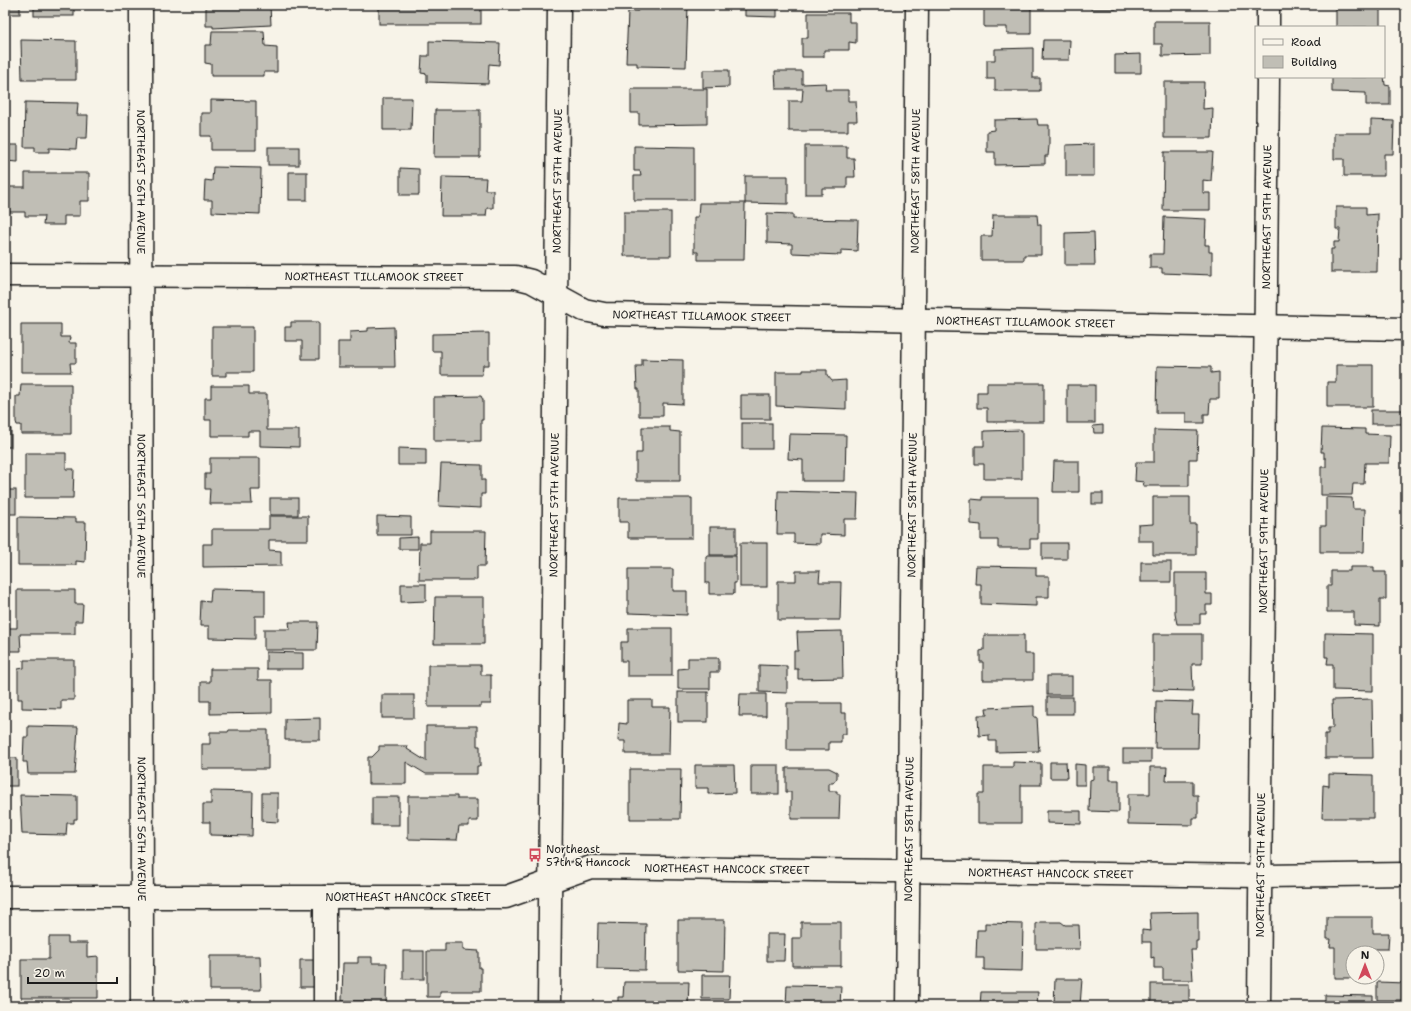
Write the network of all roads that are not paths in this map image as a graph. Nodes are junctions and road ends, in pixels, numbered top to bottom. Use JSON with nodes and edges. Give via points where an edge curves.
{"nodes":[{"id":1,"x":141,"y":5,"type":"edge"},
{"id":2,"x":559,"y":5,"type":"edge"},
{"id":3,"x":917,"y":5,"type":"edge"},
{"id":4,"x":1268,"y":5,"type":"edge"},
{"id":5,"x":1268,"y":26,"type":"edge"},
{"id":6,"x":1268,"y":78,"type":"edge"},
{"id":7,"x":5,"y":275,"type":"edge"},
{"id":8,"x":141,"y":275,"type":"junction"},
{"id":9,"x":556,"y":295,"type":"junction"},
{"id":10,"x":914,"y":319,"type":"junction"},
{"id":11,"x":1266,"y":326,"type":"junction"},
{"id":12,"x":1406,"y":329,"type":"edge"},
{"id":13,"x":908,"y":870,"type":"junction"},
{"id":14,"x":1406,"y":874,"type":"edge"},
{"id":15,"x":1261,"y":876,"type":"junction"},
{"id":16,"x":550,"y":882,"type":"junction"},
{"id":17,"x":5,"y":897,"type":"edge"},
{"id":18,"x":142,"y":897,"type":"junction"},
{"id":19,"x":326,"y":897,"type":"junction"},
{"id":20,"x":142,"y":1006,"type":"edge"},
{"id":21,"x":325,"y":1006,"type":"edge"},
{"id":22,"x":548,"y":1006,"type":"edge"},
{"id":23,"x":907,"y":1006,"type":"edge"},
{"id":24,"x":1259,"y":1006,"type":"edge"}],
"edges":[{"from":1,"to":8,"type":"street","name":"NORTHEAST 56TH AVENUE"},
{"from":2,"to":9,"type":"street","name":"NORTHEAST 57TH AVENUE"},
{"from":3,"to":10,"type":"street","name":"NORTHEAST 58TH AVENUE"},
{"from":4,"to":5,"type":"street"},
{"from":6,"to":11,"type":"street","name":"NORTHEAST 59TH AVENUE"},
{"from":7,"to":8,"type":"street","name":"NORTHEAST TILLAMOOK STREET"},
{"from":8,"to":9,"type":"street","name":"NORTHEAST TILLAMOOK STREET","via":[[515,277],[531,281]]},
{"from":8,"to":18,"type":"street","name":"NORTHEAST 56TH AVENUE"},
{"from":9,"to":10,"type":"street","name":"NORTHEAST TILLAMOOK STREET","via":[[584,310],[604,314]]},
{"from":9,"to":16,"type":"street","name":"NORTHEAST 57TH AVENUE"},
{"from":10,"to":11,"type":"street","name":"NORTHEAST TILLAMOOK STREET"},
{"from":10,"to":13,"type":"street","name":"NORTHEAST 58TH AVENUE"},
{"from":11,"to":12,"type":"street","name":"NORTHEAST TILLAMOOK STREET"},
{"from":11,"to":15,"type":"street","name":"NORTHEAST 59TH AVENUE"},
{"from":13,"to":15,"type":"street","name":"NORTHEAST HANCOCK STREET"},
{"from":13,"to":16,"type":"street","name":"NORTHEAST HANCOCK STREET","via":[[591,867]]},
{"from":13,"to":23,"type":"street","name":"NORTHEAST 58TH AVENUE"},
{"from":14,"to":15,"type":"street","name":"NORTHEAST HANCOCK STREET"},
{"from":15,"to":24,"type":"street","name":"NORTHEAST 59TH AVENUE"},
{"from":16,"to":19,"type":"street","name":"NORTHEAST HANCOCK STREET","via":[[506,897]]},
{"from":16,"to":22,"type":"street","name":"NORTHEAST 57TH AVENUE"},
{"from":17,"to":18,"type":"street","name":"NORTHEAST HANCOCK STREET"},
{"from":18,"to":19,"type":"street","name":"NORTHEAST HANCOCK STREET"},
{"from":18,"to":20,"type":"street","name":"NORTHEAST 56TH AVENUE"},
{"from":19,"to":21,"type":"street"}]}
